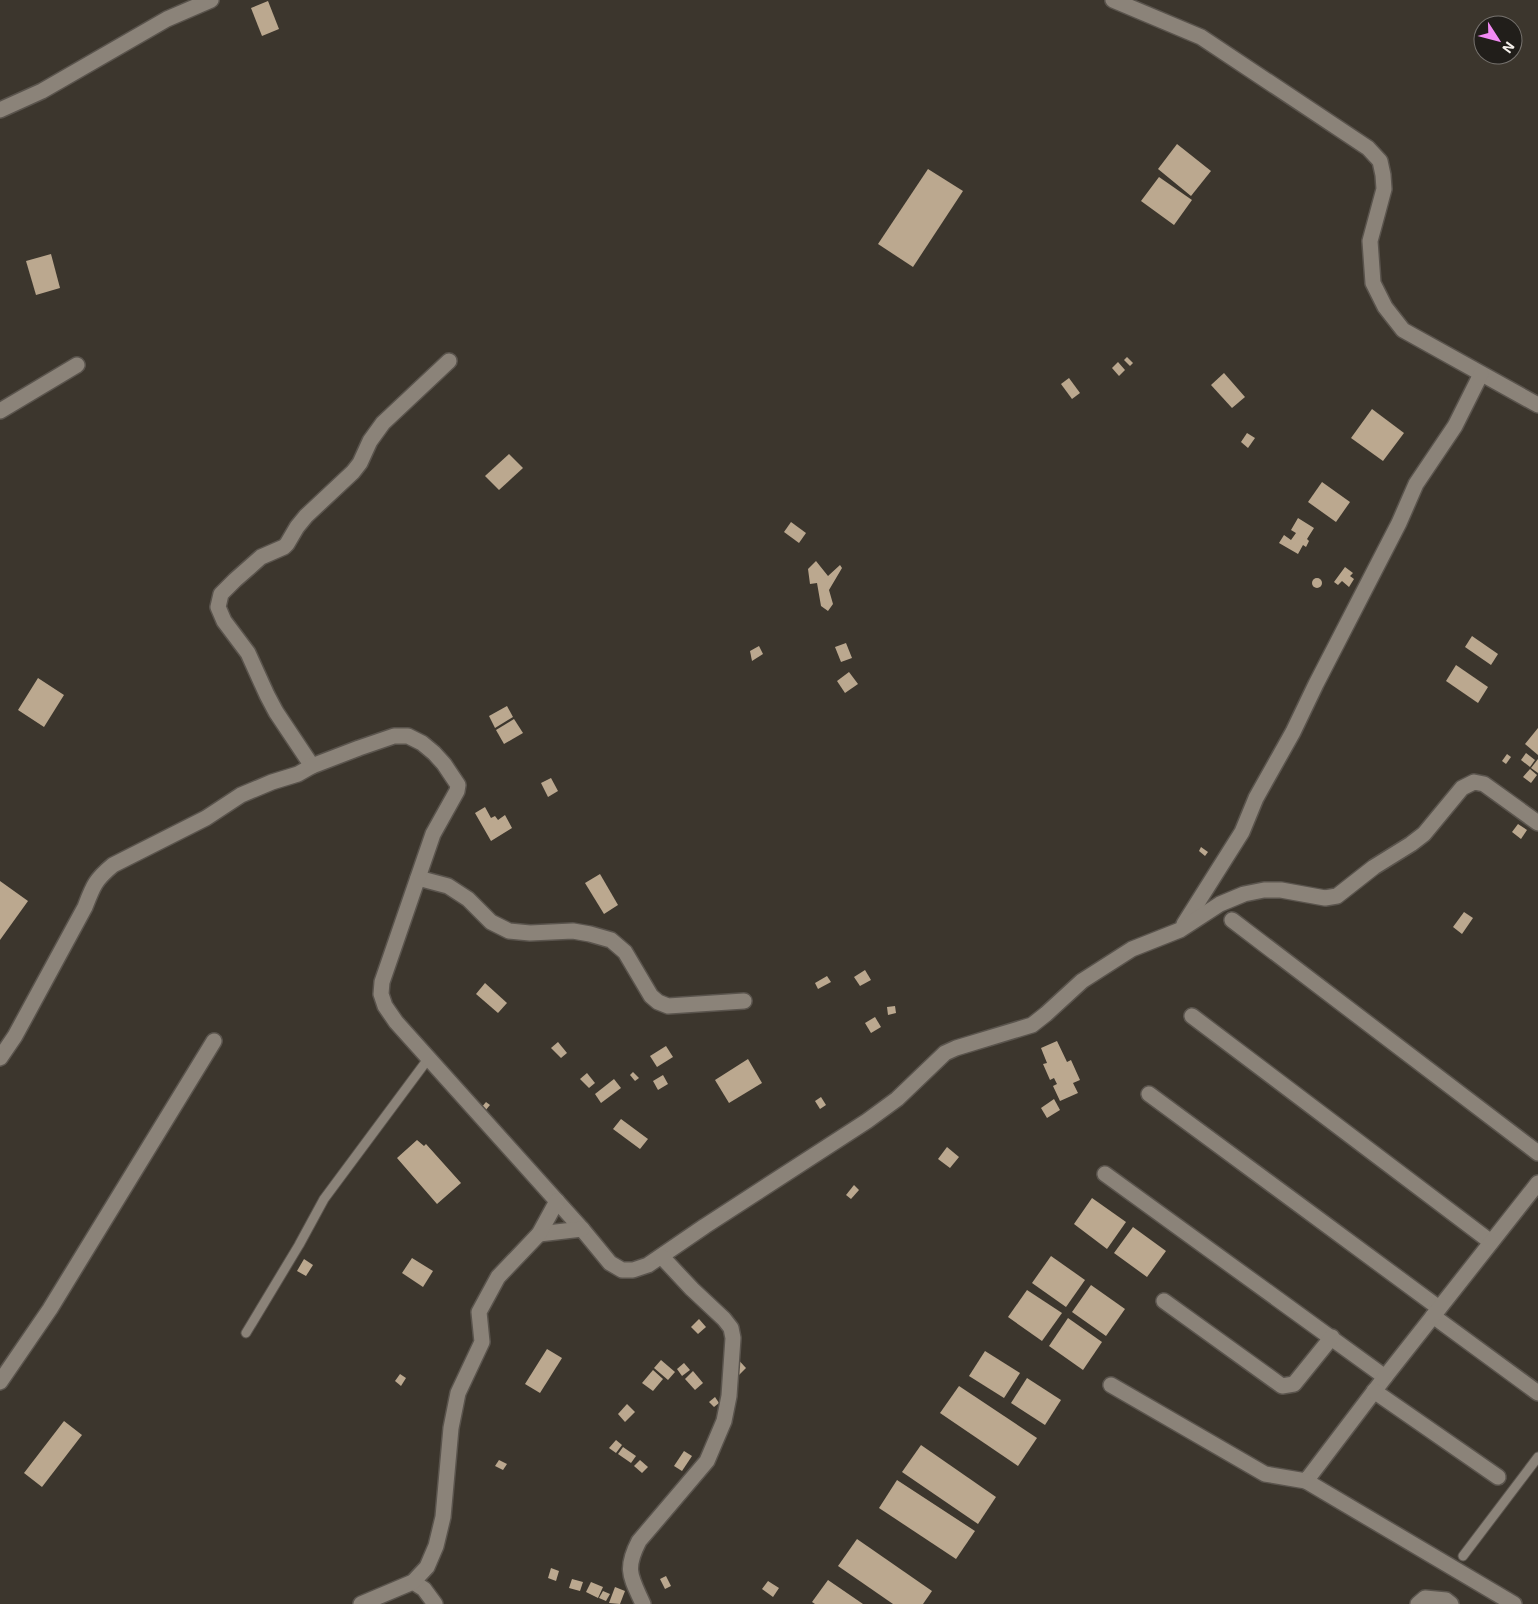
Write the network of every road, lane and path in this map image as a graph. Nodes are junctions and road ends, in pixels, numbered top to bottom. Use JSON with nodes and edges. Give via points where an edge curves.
{"nodes":[{"id":1,"x":211,"y":0,"type":"edge"},
{"id":2,"x":1114,"y":0,"type":"edge"},
{"id":3,"x":0,"y":110,"type":"edge"},
{"id":4,"x":449,"y":361,"type":"dead end"},
{"id":5,"x":77,"y":365,"type":"dead end"},
{"id":6,"x":1481,"y":374,"type":"junction"},
{"id":7,"x":1538,"y":405,"type":"edge"},
{"id":8,"x":0,"y":411,"type":"edge"},
{"id":9,"x":312,"y":766,"type":"junction"},
{"id":10,"x":1538,"y":823,"type":"edge"},
{"id":11,"x":418,"y":878,"type":"junction"},
{"id":12,"x":1232,"y":920,"type":"dead end"},
{"id":13,"x":1180,"y":930,"type":"junction"},
{"id":14,"x":744,"y":1002,"type":"dead end"},
{"id":15,"x":1192,"y":1016,"type":"dead end"},
{"id":16,"x":214,"y":1041,"type":"dead end"},
{"id":17,"x":0,"y":1058,"type":"edge"},
{"id":18,"x":428,"y":1059,"type":"junction"},
{"id":19,"x":1149,"y":1094,"type":"dead end"},
{"id":20,"x":1538,"y":1153,"type":"edge"},
{"id":21,"x":1105,"y":1174,"type":"dead end"},
{"id":22,"x":1538,"y":1183,"type":"edge"},
{"id":23,"x":556,"y":1201,"type":"junction"},
{"id":24,"x":582,"y":1229,"type":"junction"},
{"id":25,"x":539,"y":1234,"type":"junction"},
{"id":26,"x":1491,"y":1242,"type":"junction"},
{"id":27,"x":662,"y":1257,"type":"junction"},
{"id":28,"x":1164,"y":1301,"type":"dead end"},
{"id":29,"x":1436,"y":1312,"type":"junction"},
{"id":30,"x":246,"y":1333,"type":"dead end"},
{"id":31,"x":1332,"y":1337,"type":"junction"},
{"id":32,"x":1385,"y":1376,"type":"junction"},
{"id":33,"x":0,"y":1382,"type":"edge"},
{"id":34,"x":1111,"y":1385,"type":"dead end"},
{"id":35,"x":1374,"y":1391,"type":"junction"},
{"id":36,"x":1538,"y":1393,"type":"edge"},
{"id":37,"x":1538,"y":1457,"type":"edge"},
{"id":38,"x":1498,"y":1477,"type":"dead end"},
{"id":39,"x":1306,"y":1481,"type":"junction"},
{"id":40,"x":1463,"y":1556,"type":"dead end"},
{"id":41,"x":413,"y":1582,"type":"junction"},
{"id":42,"x":361,"y":1604,"type":"edge"},
{"id":43,"x":434,"y":1604,"type":"edge"},
{"id":44,"x":643,"y":1604,"type":"edge"},
{"id":45,"x":1418,"y":1604,"type":"edge"},
{"id":46,"x":1451,"y":1604,"type":"edge"},
{"id":47,"x":1514,"y":1604,"type":"edge"}],
"edges":[{"from":1,"to":3,"type":"street","via":[[168,19],[42,91]]},
{"from":2,"to":6,"type":"street","via":[[1201,36],[1368,148],[1380,161],[1384,189],[1370,241],[1373,283],[1385,307],[1403,330]]},
{"from":4,"to":9,"type":"street","via":[[383,423],[353,472],[306,516],[287,544],[261,557],[221,594],[218,607],[224,622],[248,653],[276,712]]},
{"from":5,"to":8,"type":"street"},
{"from":6,"to":7,"type":"street"},
{"from":6,"to":13,"type":"street","via":[[1455,426],[1416,484],[1293,732],[1256,798],[1242,832]]},
{"from":9,"to":11,"type":"street","via":[[394,736],[408,736],[434,753],[458,785],[433,834]]},
{"from":9,"to":17,"type":"street","via":[[241,795],[206,818],[113,865],[101,875],[15,1036]]},
{"from":10,"to":13,"type":"street","via":[[1484,784],[1474,782],[1462,788],[1424,834],[1337,896],[1325,898],[1281,890],[1244,894],[1220,904]]},
{"from":11,"to":14,"type":"street","via":[[448,886],[468,899],[491,922],[509,931],[573,931],[611,940],[626,952],[651,996],[668,1006]]},
{"from":11,"to":18,"type":"street","via":[[382,982],[381,994],[396,1022]]},
{"from":12,"to":20,"type":"street"},
{"from":13,"to":27,"type":"street","via":[[1124,954],[1082,981],[1032,1024],[945,1053],[897,1099],[867,1121]]},
{"from":15,"to":26,"type":"street"},
{"from":16,"to":33,"type":"street","via":[[50,1309]]},
{"from":18,"to":23,"type":"street"},
{"from":18,"to":30,"type":"lane","via":[[324,1199]]},
{"from":19,"to":29,"type":"street"},
{"from":21,"to":31,"type":"street"},
{"from":22,"to":26,"type":"street"},
{"from":23,"to":24,"type":"street"},
{"from":23,"to":25,"type":"street"},
{"from":24,"to":25,"type":"street"},
{"from":24,"to":27,"type":"street","via":[[610,1263],[622,1270],[633,1270]]},
{"from":25,"to":41,"type":"street","via":[[498,1277],[479,1312],[482,1342],[458,1393],[451,1428],[443,1516],[436,1546],[427,1567]]},
{"from":26,"to":29,"type":"street"},
{"from":27,"to":44,"type":"street","via":[[724,1319],[733,1338],[729,1396],[714,1446],[633,1553],[630,1574]]},
{"from":28,"to":31,"type":"street","via":[[1282,1386],[1294,1384]]},
{"from":29,"to":32,"type":"street"},
{"from":29,"to":36,"type":"street"},
{"from":31,"to":32,"type":"street"},
{"from":32,"to":35,"type":"street"},
{"from":34,"to":39,"type":"street","via":[[1265,1474]]},
{"from":35,"to":38,"type":"street"},
{"from":35,"to":39,"type":"street"},
{"from":37,"to":40,"type":"lane"},
{"from":39,"to":47,"type":"street"},
{"from":41,"to":42,"type":"street"},
{"from":41,"to":43,"type":"street","via":[[424,1589]]},
{"from":45,"to":46,"type":"street","via":[[1425,1598],[1446,1600]]}]}
